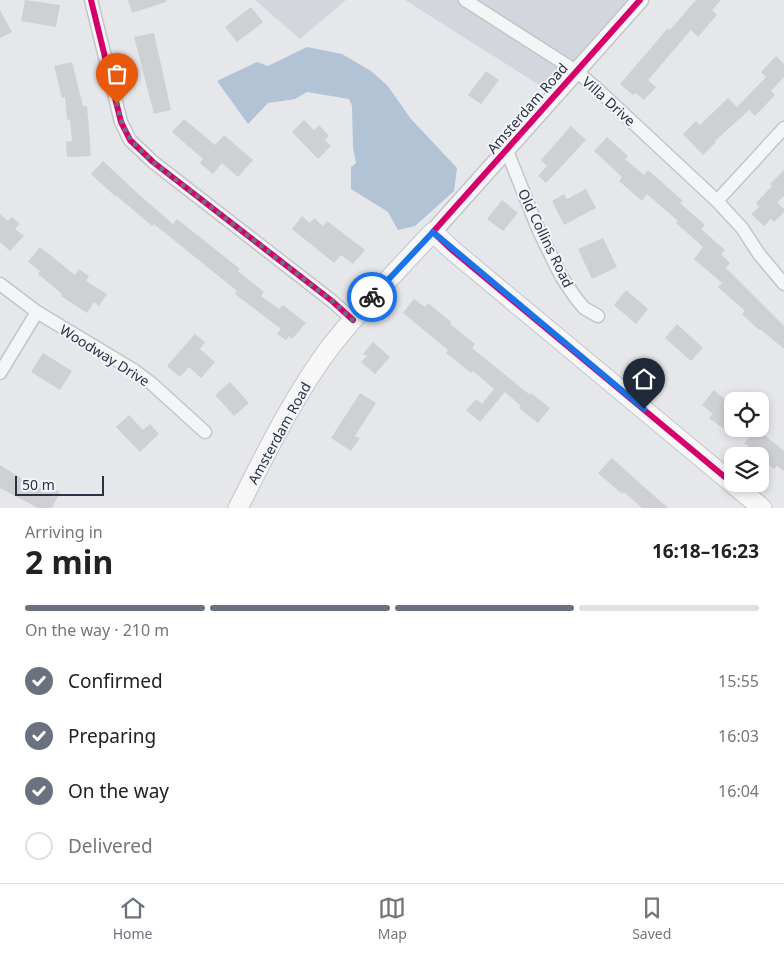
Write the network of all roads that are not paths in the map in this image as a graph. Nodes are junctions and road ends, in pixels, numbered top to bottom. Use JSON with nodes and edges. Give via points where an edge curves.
{"nodes":[{"id":1,"x":91,"y":0,"type":"edge"},
{"id":2,"x":465,"y":0,"type":"edge"},
{"id":3,"x":640,"y":0,"type":"edge"},
{"id":4,"x":576,"y":71,"type":"junction"},
{"id":5,"x":784,"y":128,"type":"edge"},
{"id":6,"x":507,"y":151,"type":"junction"},
{"id":7,"x":717,"y":200,"type":"junction"},
{"id":8,"x":433,"y":232,"type":"junction"},
{"id":9,"x":0,"y":284,"type":"edge"},
{"id":10,"x":784,"y":284,"type":"edge"},
{"id":11,"x":37,"y":312,"type":"junction"},
{"id":12,"x":598,"y":316,"type":"dead end"},
{"id":13,"x":353,"y":320,"type":"junction"},
{"id":14,"x":0,"y":373,"type":"edge"},
{"id":15,"x":205,"y":432,"type":"dead end"},
{"id":16,"x":724,"y":476,"type":"edge"},
{"id":17,"x":743,"y":492,"type":"edge"},
{"id":18,"x":238,"y":508,"type":"edge"},
{"id":19,"x":762,"y":508,"type":"edge"}],
"edges":[{"from":1,"to":13,"type":"street","via":[[121,122],[130,140],[153,162]]},
{"from":2,"to":4,"type":"street","name":"Villa Drive"},
{"from":3,"to":4,"type":"street","name":"Amsterdam Road"},
{"from":4,"to":6,"type":"street","name":"Amsterdam Road"},
{"from":4,"to":7,"type":"street","name":"Villa Drive"},
{"from":5,"to":7,"type":"street"},
{"from":6,"to":8,"type":"street","name":"Amsterdam Road"},
{"from":6,"to":12,"type":"street","name":"Old Collins Road","via":[[561,276],[584,308]]},
{"from":7,"to":10,"type":"street","name":"Villa Drive"},
{"from":8,"to":13,"type":"main road","name":"Amsterdam Road"},
{"from":8,"to":16,"type":"main road"},
{"from":9,"to":11,"type":"street","name":"Woodway Drive"},
{"from":11,"to":14,"type":"street"},
{"from":11,"to":15,"type":"street","name":"Woodway Drive","via":[[135,371]]},
{"from":13,"to":18,"type":"main road","name":"Amsterdam Road","via":[[330,347],[303,389]]},
{"from":17,"to":19,"type":"main road"}]}
